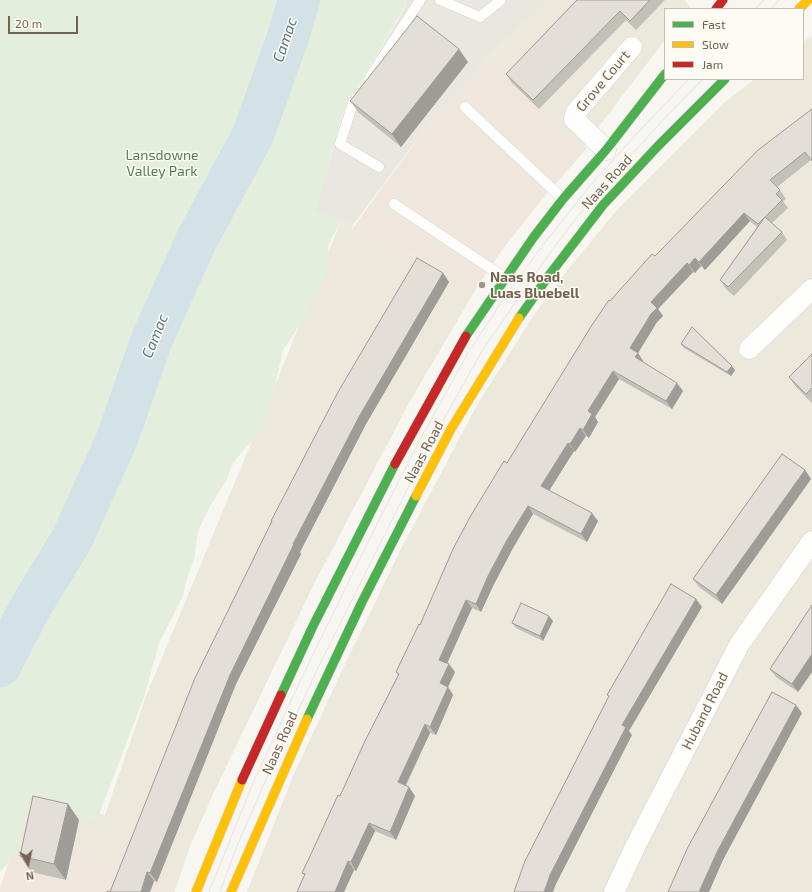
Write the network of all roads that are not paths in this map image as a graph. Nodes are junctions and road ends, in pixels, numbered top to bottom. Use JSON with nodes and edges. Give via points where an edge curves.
{"nodes":[{"id":1,"x":420,"y":0,"type":"edge"},
{"id":2,"x":440,"y":0,"type":"edge"},
{"id":3,"x":500,"y":0,"type":"edge"},
{"id":4,"x":723,"y":0,"type":"edge"},
{"id":5,"x":808,"y":0,"type":"edge"},
{"id":6,"x":717,"y":8,"type":"edge"},
{"id":7,"x":800,"y":8,"type":"edge"},
{"id":8,"x":632,"y":47,"type":"dead end"},
{"id":9,"x":664,"y":75,"type":"edge"},
{"id":10,"x":724,"y":80,"type":"edge"},
{"id":11,"x":465,"y":107,"type":"dead end"},
{"id":12,"x":606,"y":150,"type":"junction"},
{"id":13,"x":379,"y":167,"type":"dead end"},
{"id":14,"x":563,"y":198,"type":"junction"},
{"id":15,"x":394,"y":204,"type":"dead end"},
{"id":16,"x":505,"y":278,"type":"junction"},
{"id":17,"x":812,"y":289,"type":"edge"},
{"id":18,"x":749,"y":349,"type":"dead end"},
{"id":19,"x":812,"y":541,"type":"edge"},
{"id":20,"x":196,"y":892,"type":"edge"},
{"id":21,"x":231,"y":892,"type":"edge"},
{"id":22,"x":614,"y":892,"type":"edge"}],
"edges":[{"from":1,"to":13,"type":"lane","via":[[353,103],[340,144]]},
{"from":2,"to":3,"type":"lane","via":[[480,17]]},
{"from":4,"to":6,"type":"main road"},
{"from":5,"to":7,"type":"main road"},
{"from":8,"to":12,"type":"street","name":"Grove Court","via":[[576,112],[574,119]]},
{"from":9,"to":12,"type":"main road","name":"Naas Road"},
{"from":10,"to":21,"type":"main road","name":"Naas Road","via":[[603,205],[523,311],[451,429],[323,682]]},
{"from":11,"to":14,"type":"lane"},
{"from":12,"to":14,"type":"main road","name":"Naas Road"},
{"from":14,"to":16,"type":"main road","name":"Naas Road"},
{"from":15,"to":16,"type":"lane"},
{"from":16,"to":20,"type":"main road","name":"Naas Road","via":[[467,334],[388,477],[313,626],[240,785]]},
{"from":17,"to":18,"type":"street"},
{"from":19,"to":22,"type":"street","name":"Huband Road","via":[[739,645]]}]}
